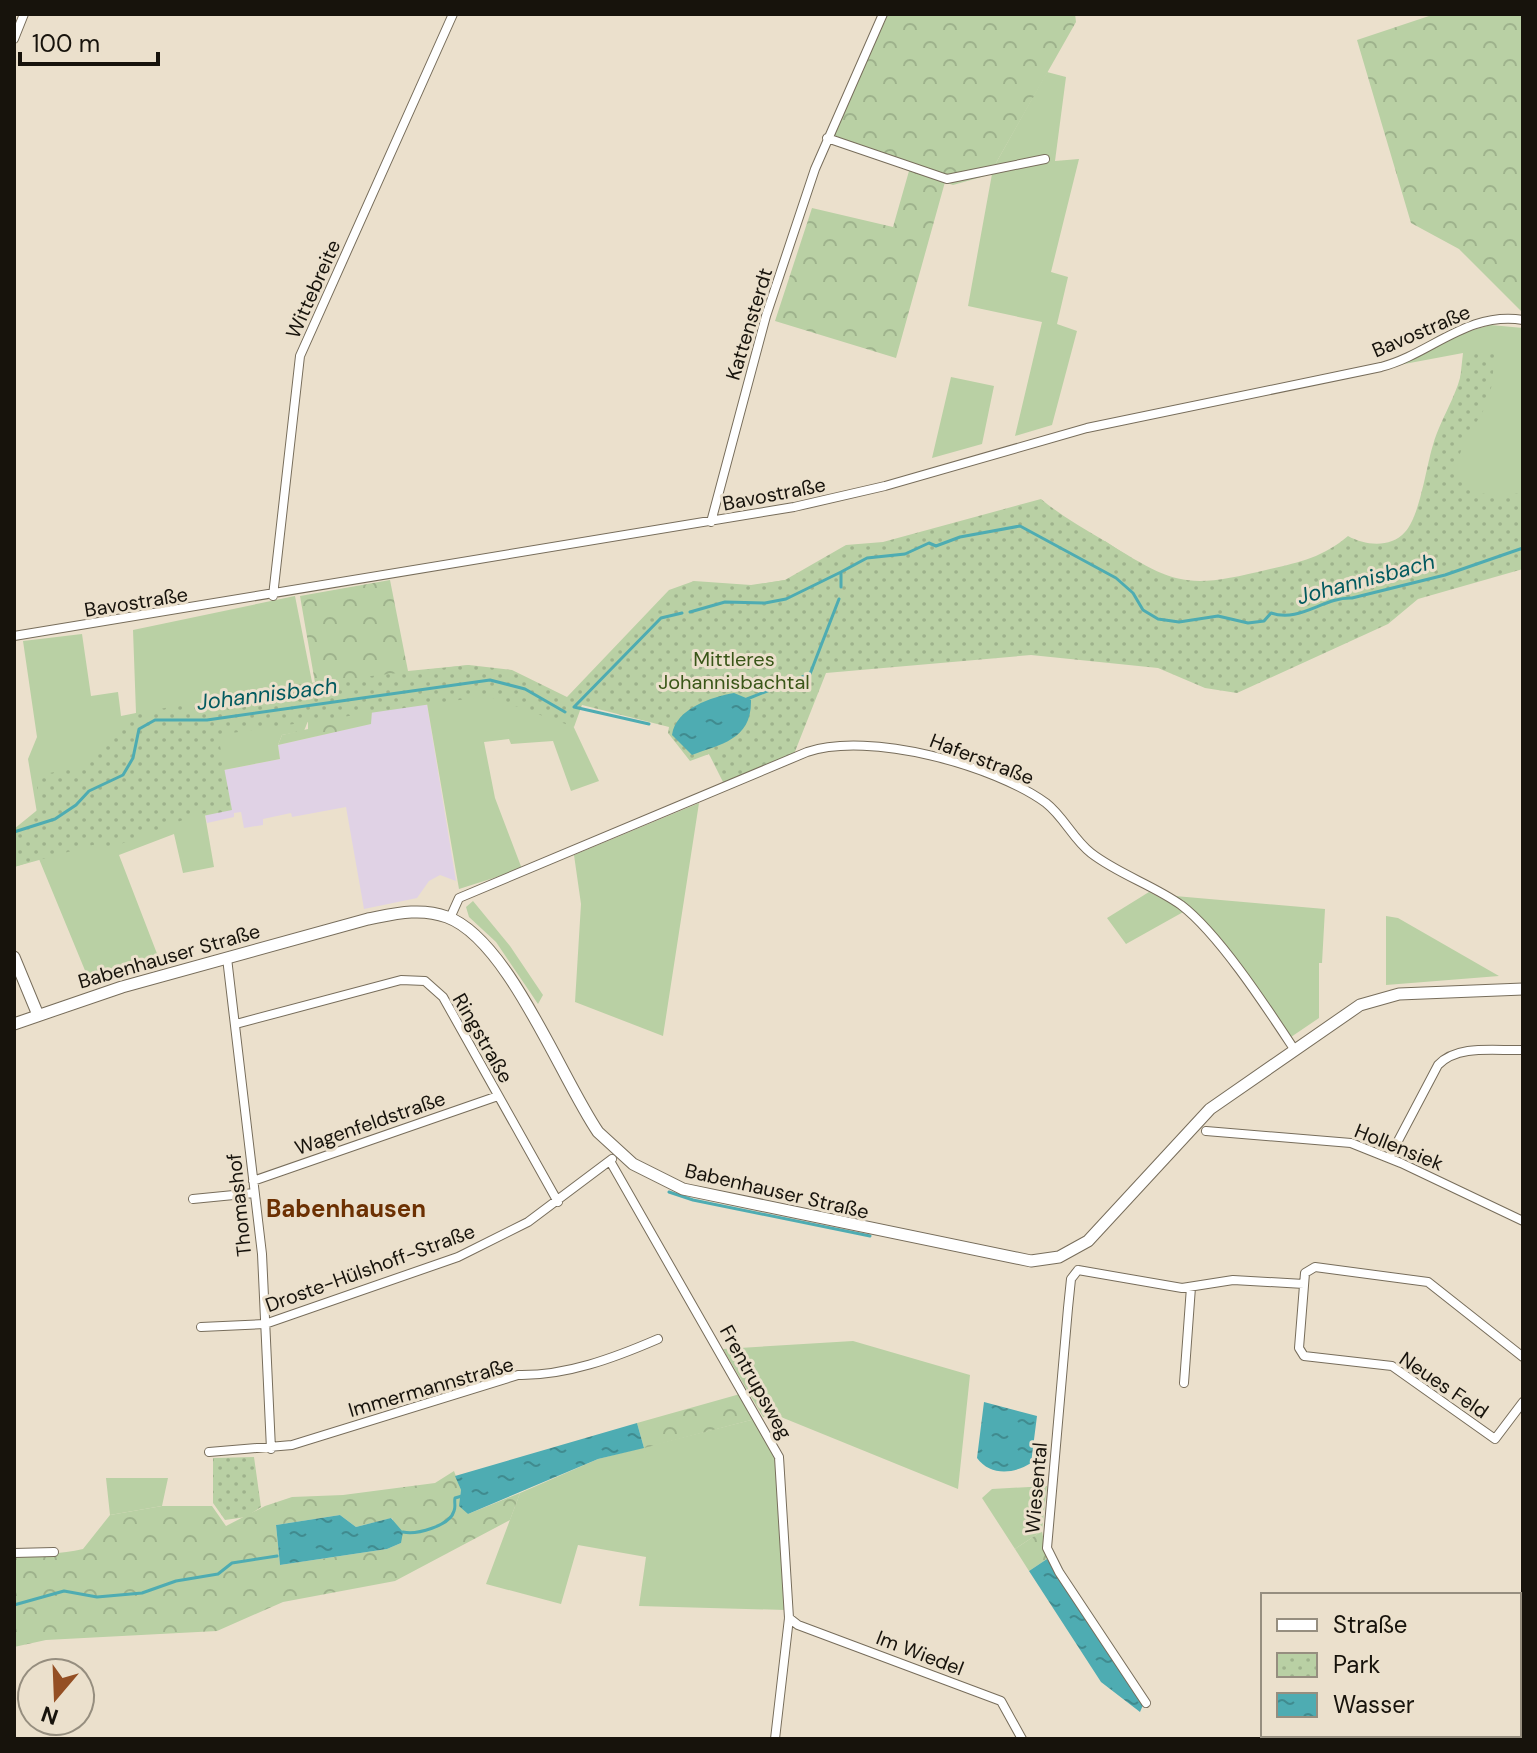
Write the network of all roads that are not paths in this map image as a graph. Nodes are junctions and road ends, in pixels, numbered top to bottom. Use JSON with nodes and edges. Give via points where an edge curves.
{"nodes":[{"id":1,"x":24,"y":14,"type":"edge"},
{"id":2,"x":453,"y":14,"type":"edge"},
{"id":3,"x":883,"y":14,"type":"edge"},
{"id":4,"x":14,"y":39,"type":"edge"},
{"id":5,"x":827,"y":138,"type":"junction"},
{"id":6,"x":1045,"y":159,"type":"dead end"},
{"id":7,"x":1523,"y":320,"type":"edge"},
{"id":8,"x":711,"y":522,"type":"junction"},
{"id":9,"x":273,"y":596,"type":"junction"},
{"id":10,"x":14,"y":636,"type":"edge"},
{"id":11,"x":450,"y":918,"type":"junction"},
{"id":12,"x":14,"y":957,"type":"edge"},
{"id":13,"x":227,"y":958,"type":"junction"},
{"id":14,"x":1523,"y":989,"type":"edge"},
{"id":15,"x":38,"y":1015,"type":"junction"},
{"id":16,"x":14,"y":1024,"type":"edge"},
{"id":17,"x":236,"y":1024,"type":"junction"},
{"id":18,"x":1294,"y":1049,"type":"junction"},
{"id":19,"x":1523,"y":1050,"type":"edge"},
{"id":20,"x":498,"y":1096,"type":"junction"},
{"id":21,"x":1206,"y":1131,"type":"dead end"},
{"id":22,"x":614,"y":1156,"type":"junction"},
{"id":23,"x":1389,"y":1158,"type":"junction"},
{"id":24,"x":253,"y":1181,"type":"junction"},
{"id":25,"x":254,"y":1193,"type":"junction"},
{"id":26,"x":193,"y":1199,"type":"dead end"},
{"id":27,"x":558,"y":1202,"type":"junction"},
{"id":28,"x":1523,"y":1221,"type":"edge"},
{"id":29,"x":1067,"y":1253,"type":"junction"},
{"id":30,"x":1078,"y":1270,"type":"junction"},
{"id":31,"x":1304,"y":1284,"type":"junction"},
{"id":32,"x":1191,"y":1287,"type":"junction"},
{"id":33,"x":265,"y":1324,"type":"junction"},
{"id":34,"x":201,"y":1327,"type":"dead end"},
{"id":35,"x":658,"y":1339,"type":"dead end"},
{"id":36,"x":1523,"y":1357,"type":"edge"},
{"id":37,"x":1184,"y":1383,"type":"dead end"},
{"id":38,"x":1523,"y":1402,"type":"edge"},
{"id":39,"x":271,"y":1449,"type":"junction"},
{"id":40,"x":209,"y":1452,"type":"dead end"},
{"id":41,"x":54,"y":1552,"type":"dead end"},
{"id":42,"x":14,"y":1553,"type":"edge"},
{"id":43,"x":789,"y":1618,"type":"junction"},
{"id":44,"x":1146,"y":1703,"type":"dead end"},
{"id":45,"x":775,"y":1739,"type":"edge"},
{"id":46,"x":1022,"y":1739,"type":"edge"}],
"edges":[{"from":1,"to":4,"type":"street"},
{"from":2,"to":9,"type":"street","name":"Wittebreite","via":[[300,356]]},
{"from":3,"to":5,"type":"street","name":"Kattensterdt"},
{"from":5,"to":6,"type":"street","via":[[947,179]]},
{"from":5,"to":8,"type":"street","name":"Kattensterdt","via":[[766,316]]},
{"from":7,"to":8,"type":"street","name":"Bavostraße","via":[[1457,329],[1381,367],[1142,415],[885,486]]},
{"from":8,"to":9,"type":"street","name":"Bavostraße"},
{"from":9,"to":10,"type":"street","name":"Bavostraße"},
{"from":11,"to":13,"type":"main road","name":"Babenhauser Straße","via":[[428,912],[390,914]]},
{"from":11,"to":18,"type":"street","name":"Haferstraße","via":[[459,898],[807,752],[831,744],[916,751],[1039,798],[1093,854],[1182,906],[1212,936]]},
{"from":11,"to":22,"type":"main road","name":"Babenhauser Straße","via":[[476,935],[503,968]]},
{"from":12,"to":15,"type":"main road"},
{"from":13,"to":15,"type":"main road","name":"Babenhauser Straße"},
{"from":13,"to":17,"type":"street","name":"Thomashof"},
{"from":14,"to":18,"type":"main road","name":"Babenhauser Straße","via":[[1382,997],[1360,1005]]},
{"from":15,"to":16,"type":"main road","name":"Babenhauser Straße"},
{"from":17,"to":20,"type":"street","name":"Ringstraße","via":[[401,980],[425,981],[443,997]]},
{"from":17,"to":24,"type":"street","name":"Thomashof"},
{"from":18,"to":29,"type":"main road","name":"Babenhauser Straße","via":[[1210,1109],[1098,1232]]},
{"from":19,"to":23,"type":"street","via":[[1446,1057]]},
{"from":20,"to":24,"type":"street","name":"Wagenfeldstraße"},
{"from":20,"to":27,"type":"street","name":"Ringstraße"},
{"from":21,"to":23,"type":"street","name":"Hollensiek","via":[[1335,1140]]},
{"from":22,"to":27,"type":"street","name":"Droste-Hülshoff-Straße"},
{"from":22,"to":29,"type":"main road","name":"Babenhauser Straße","via":[[672,1186],[727,1201],[1017,1260],[1040,1261]]},
{"from":22,"to":43,"type":"street","name":"Frentrupsweg","via":[[779,1457]]},
{"from":23,"to":28,"type":"street","name":"Hollensiek"},
{"from":24,"to":25,"type":"street","name":"Thomashof"},
{"from":25,"to":26,"type":"street"},
{"from":25,"to":33,"type":"street","name":"Thomashof"},
{"from":27,"to":33,"type":"street","name":"Droste-Hülshoff-Straße","via":[[458,1257]]},
{"from":29,"to":30,"type":"street"},
{"from":30,"to":32,"type":"street"},
{"from":30,"to":44,"type":"street","name":"Wiesental","via":[[1071,1279],[1047,1548]]},
{"from":31,"to":32,"type":"street","via":[[1233,1280]]},
{"from":31,"to":36,"type":"street","via":[[1305,1273],[1315,1267],[1418,1278]]},
{"from":31,"to":38,"type":"street","name":"Neues Feld","via":[[1299,1348],[1304,1356],[1392,1366],[1495,1439]]},
{"from":32,"to":37,"type":"street"},
{"from":33,"to":34,"type":"street","name":"Droste-Hülshoff-Straße"},
{"from":33,"to":39,"type":"street","name":"Thomashof"},
{"from":35,"to":39,"type":"street","name":"Immermannstraße","via":[[551,1376],[518,1375]]},
{"from":39,"to":40,"type":"street","name":"Immermannstraße"},
{"from":41,"to":42,"type":"street"},
{"from":43,"to":45,"type":"street","name":"Frentrupsweg"},
{"from":43,"to":46,"type":"street","name":"Im Wiedel","via":[[1001,1701]]}]}
